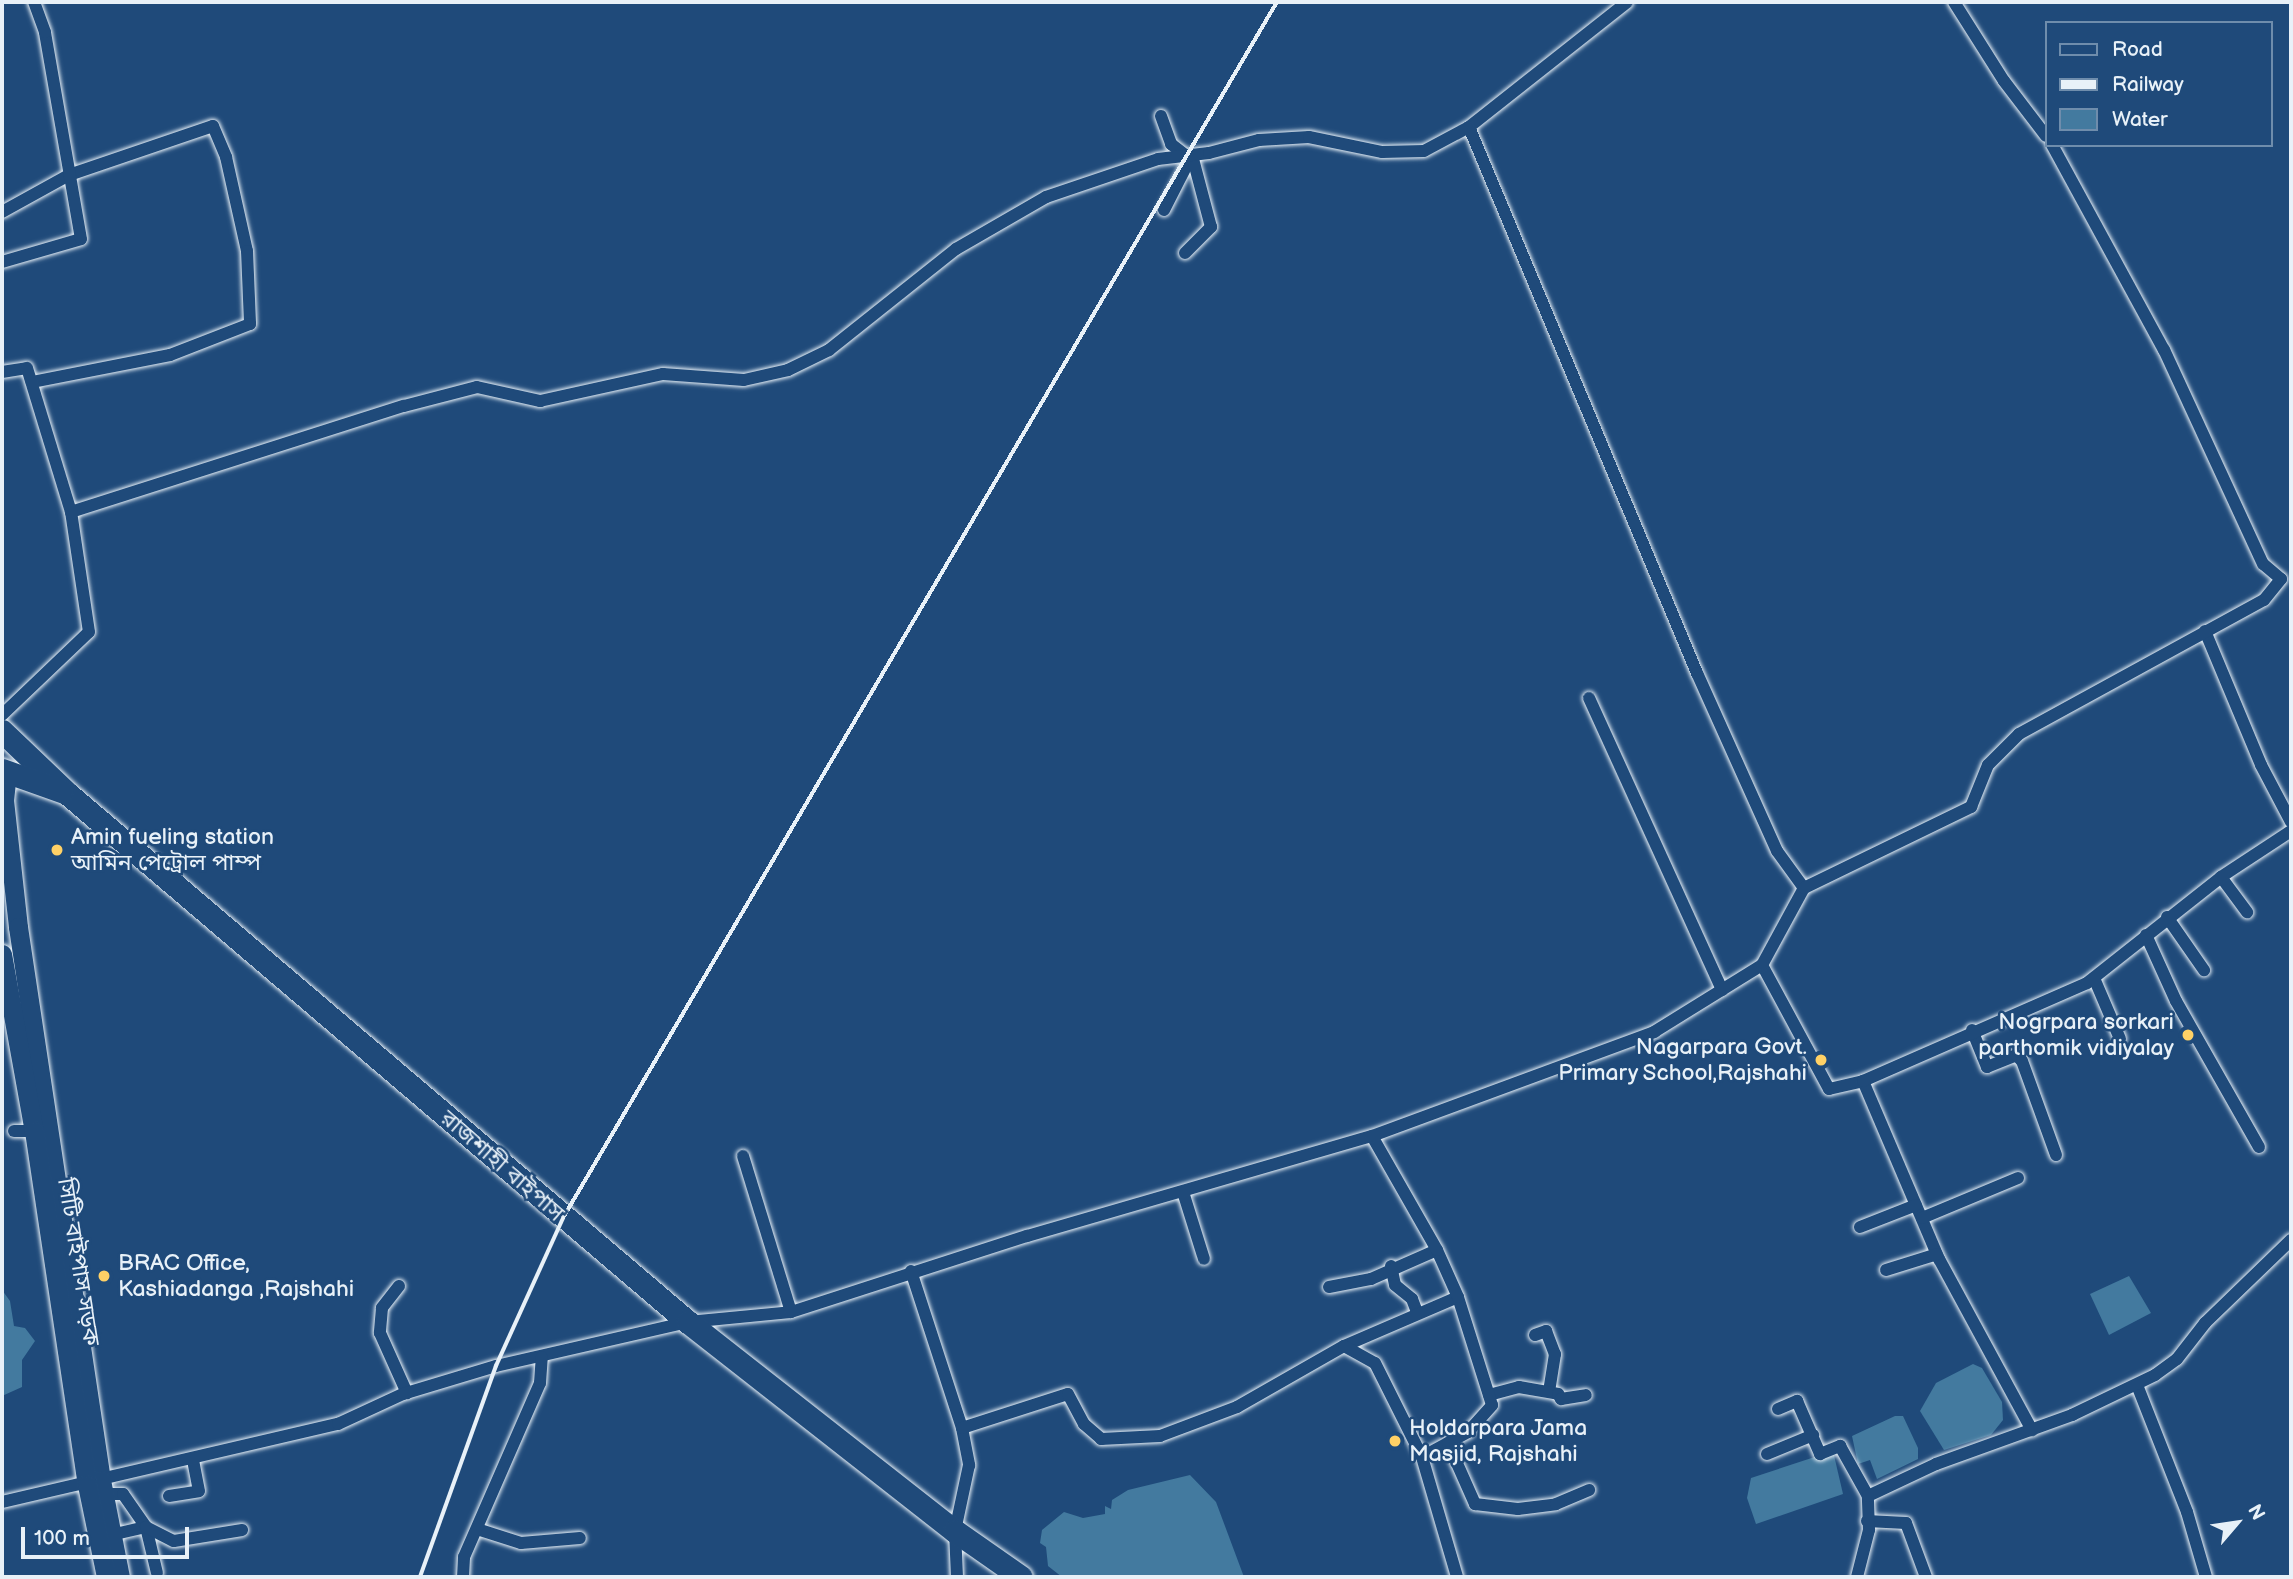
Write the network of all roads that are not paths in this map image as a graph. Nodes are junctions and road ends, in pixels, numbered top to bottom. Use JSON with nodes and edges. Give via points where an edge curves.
{"nodes":[{"id":1,"x":34,"y":2,"type":"edge"},
{"id":2,"x":1627,"y":2,"type":"edge"},
{"id":3,"x":1954,"y":2,"type":"edge"},
{"id":4,"x":1161,"y":116,"type":"dead end"},
{"id":5,"x":1469,"y":127,"type":"junction"},
{"id":6,"x":2044,"y":133,"type":"edge"},
{"id":7,"x":2053,"y":147,"type":"edge"},
{"id":8,"x":1189,"y":155,"type":"junction"},
{"id":9,"x":69,"y":175,"type":"junction"},
{"id":10,"x":1164,"y":209,"type":"dead end"},
{"id":11,"x":2,"y":212,"type":"edge"},
{"id":12,"x":1185,"y":253,"type":"dead end"},
{"id":13,"x":2,"y":262,"type":"edge"},
{"id":14,"x":2,"y":372,"type":"edge"},
{"id":15,"x":32,"y":382,"type":"junction"},
{"id":16,"x":71,"y":512,"type":"junction"},
{"id":17,"x":2286,"y":576,"type":"edge"},
{"id":18,"x":2205,"y":631,"type":"junction"},
{"id":19,"x":1589,"y":698,"type":"dead end"},
{"id":20,"x":2,"y":715,"type":"edge"},
{"id":21,"x":2,"y":731,"type":"edge"},
{"id":22,"x":25,"y":748,"type":"junction"},
{"id":23,"x":4,"y":771,"type":"edge"},
{"id":24,"x":68,"y":794,"type":"junction"},
{"id":25,"x":2291,"y":822,"type":"edge"},
{"id":26,"x":2291,"y":831,"type":"edge"},
{"id":27,"x":2221,"y":877,"type":"junction"},
{"id":28,"x":1804,"y":888,"type":"junction"},
{"id":29,"x":2247,"y":912,"type":"dead end"},
{"id":30,"x":2167,"y":916,"type":"junction"},
{"id":31,"x":2146,"y":935,"type":"junction"},
{"id":32,"x":2,"y":954,"type":"edge"},
{"id":33,"x":1762,"y":965,"type":"junction"},
{"id":34,"x":2204,"y":970,"type":"dead end"},
{"id":35,"x":2094,"y":978,"type":"junction"},
{"id":36,"x":1721,"y":990,"type":"junction"},
{"id":37,"x":1972,"y":1030,"type":"junction"},
{"id":38,"x":2120,"y":1039,"type":"dead end"},
{"id":39,"x":1863,"y":1081,"type":"junction"},
{"id":40,"x":14,"y":1131,"type":"dead end"},
{"id":41,"x":34,"y":1131,"type":"junction"},
{"id":42,"x":1372,"y":1136,"type":"junction"},
{"id":43,"x":2259,"y":1147,"type":"dead end"},
{"id":44,"x":2056,"y":1155,"type":"dead end"},
{"id":45,"x":743,"y":1156,"type":"dead end"},
{"id":46,"x":2018,"y":1178,"type":"dead end"},
{"id":47,"x":1183,"y":1192,"type":"junction"},
{"id":48,"x":1916,"y":1205,"type":"junction"},
{"id":49,"x":1922,"y":1218,"type":"junction"},
{"id":50,"x":1860,"y":1227,"type":"dead end"},
{"id":51,"x":2291,"y":1240,"type":"edge"},
{"id":52,"x":1437,"y":1250,"type":"junction"},
{"id":53,"x":1937,"y":1254,"type":"junction"},
{"id":54,"x":1204,"y":1259,"type":"dead end"},
{"id":55,"x":1391,"y":1266,"type":"junction"},
{"id":56,"x":1886,"y":1270,"type":"dead end"},
{"id":57,"x":911,"y":1271,"type":"junction"},
{"id":58,"x":399,"y":1286,"type":"dead end"},
{"id":59,"x":1329,"y":1287,"type":"dead end"},
{"id":60,"x":1458,"y":1297,"type":"junction"},
{"id":61,"x":791,"y":1312,"type":"junction"},
{"id":62,"x":1417,"y":1312,"type":"junction"},
{"id":63,"x":688,"y":1322,"type":"junction"},
{"id":64,"x":1535,"y":1335,"type":"dead end"},
{"id":65,"x":1345,"y":1346,"type":"junction"},
{"id":66,"x":542,"y":1357,"type":"junction"},
{"id":67,"x":2137,"y":1385,"type":"junction"},
{"id":68,"x":1549,"y":1391,"type":"junction"},
{"id":69,"x":407,"y":1392,"type":"junction"},
{"id":70,"x":1489,"y":1395,"type":"junction"},
{"id":71,"x":1586,"y":1395,"type":"dead end"},
{"id":72,"x":1778,"y":1409,"type":"dead end"},
{"id":73,"x":962,"y":1428,"type":"junction"},
{"id":74,"x":2032,"y":1430,"type":"junction"},
{"id":75,"x":1813,"y":1435,"type":"junction"},
{"id":76,"x":1448,"y":1443,"type":"junction"},
{"id":77,"x":1767,"y":1454,"type":"dead end"},
{"id":78,"x":1422,"y":1457,"type":"junction"},
{"id":79,"x":193,"y":1460,"type":"junction"},
{"id":80,"x":94,"y":1483,"type":"junction"},
{"id":81,"x":1589,"y":1490,"type":"dead end"},
{"id":82,"x":169,"y":1496,"type":"dead end"},
{"id":83,"x":1868,"y":1496,"type":"junction"},
{"id":84,"x":2,"y":1502,"type":"edge"},
{"id":85,"x":1868,"y":1521,"type":"junction"},
{"id":86,"x":146,"y":1527,"type":"junction"},
{"id":87,"x":477,"y":1529,"type":"junction"},
{"id":88,"x":242,"y":1530,"type":"dead end"},
{"id":89,"x":955,"y":1531,"type":"junction"},
{"id":90,"x":111,"y":1535,"type":"junction"},
{"id":91,"x":580,"y":1538,"type":"dead end"},
{"id":92,"x":157,"y":1573,"type":"dead end"},
{"id":93,"x":106,"y":1577,"type":"edge"},
{"id":94,"x":120,"y":1577,"type":"edge"},
{"id":95,"x":463,"y":1577,"type":"edge"},
{"id":96,"x":957,"y":1577,"type":"edge"},
{"id":97,"x":1021,"y":1577,"type":"edge"},
{"id":98,"x":1457,"y":1577,"type":"edge"},
{"id":99,"x":1857,"y":1577,"type":"edge"},
{"id":100,"x":1926,"y":1577,"type":"edge"},
{"id":101,"x":2206,"y":1577,"type":"edge"}],
"edges":[{"from":1,"to":9,"type":"street","via":[[45,32]]},
{"from":2,"to":5,"type":"street"},
{"from":3,"to":6,"type":"street","via":[[2004,82]]},
{"from":4,"to":8,"type":"street","via":[[1171,144]]},
{"from":5,"to":8,"type":"street","via":[[1424,151],[1381,152],[1309,137],[1259,140]]},
{"from":5,"to":28,"type":"street","via":[[1697,673],[1777,851]]},
{"from":7,"to":17,"type":"street","via":[[2164,350],[2263,564]]},
{"from":8,"to":10,"type":"street"},
{"from":8,"to":12,"type":"street","via":[[1211,227]]},
{"from":8,"to":16,"type":"street","via":[[1157,159],[1046,197],[956,249],[829,349],[788,370],[744,380],[663,374],[540,401],[477,387]]},
{"from":9,"to":11,"type":"street"},
{"from":9,"to":13,"type":"street","via":[[81,239]]},
{"from":9,"to":15,"type":"street","via":[[213,126],[226,158],[247,251],[250,324],[170,355]]},
{"from":14,"to":15,"type":"street","via":[[27,368]]},
{"from":15,"to":16,"type":"street"},
{"from":16,"to":20,"type":"street","via":[[89,632]]},
{"from":17,"to":18,"type":"street","via":[[2264,600]]},
{"from":18,"to":25,"type":"street","via":[[2256,754]]},
{"from":18,"to":28,"type":"street","via":[[2019,734],[1988,765],[1971,807]]},
{"from":19,"to":36,"type":"street"},
{"from":21,"to":22,"type":"highway","name":"রাজশাহী বাইপাস"},
{"from":22,"to":23,"type":"highway"},
{"from":22,"to":24,"type":"highway","name":"রাজশাহী বাইপাস"},
{"from":23,"to":24,"type":"highway"},
{"from":23,"to":80,"type":"main road","via":[[18,928]]},
{"from":24,"to":63,"type":"highway","name":"রাজশাহী বাইপাস"},
{"from":26,"to":27,"type":"street"},
{"from":27,"to":29,"type":"street"},
{"from":27,"to":30,"type":"street"},
{"from":28,"to":33,"type":"street"},
{"from":30,"to":31,"type":"street"},
{"from":30,"to":34,"type":"street"},
{"from":31,"to":35,"type":"street"},
{"from":31,"to":43,"type":"street","via":[[2176,1001]]},
{"from":32,"to":41,"type":"main road","name":"সিটি বাইপাস সড়ক"},
{"from":33,"to":36,"type":"street"},
{"from":33,"to":39,"type":"street","via":[[1829,1088]]},
{"from":35,"to":37,"type":"street"},
{"from":35,"to":38,"type":"street"},
{"from":36,"to":42,"type":"street","via":[[1654,1032]]},
{"from":37,"to":39,"type":"street"},
{"from":37,"to":44,"type":"street","via":[[1987,1067],[2016,1055],[2022,1061]]},
{"from":39,"to":48,"type":"street"},
{"from":40,"to":41,"type":"street"},
{"from":41,"to":80,"type":"main road","name":"সিটি বাইপাস সড়ক"},
{"from":42,"to":47,"type":"street"},
{"from":42,"to":52,"type":"street"},
{"from":45,"to":61,"type":"street"},
{"from":46,"to":49,"type":"street"},
{"from":47,"to":54,"type":"street"},
{"from":47,"to":57,"type":"street"},
{"from":48,"to":49,"type":"street"},
{"from":48,"to":50,"type":"street"},
{"from":49,"to":53,"type":"street"},
{"from":51,"to":67,"type":"street","via":[[2205,1323],[2177,1359]]},
{"from":52,"to":55,"type":"street"},
{"from":52,"to":60,"type":"street"},
{"from":53,"to":56,"type":"street"},
{"from":53,"to":74,"type":"street"},
{"from":55,"to":59,"type":"street","via":[[1371,1279]]},
{"from":55,"to":62,"type":"street","via":[[1395,1284],[1412,1299]]},
{"from":57,"to":61,"type":"street"},
{"from":57,"to":73,"type":"street"},
{"from":58,"to":69,"type":"street","via":[[382,1308],[380,1333]]},
{"from":60,"to":62,"type":"street"},
{"from":60,"to":70,"type":"street"},
{"from":61,"to":63,"type":"street"},
{"from":62,"to":65,"type":"street"},
{"from":63,"to":66,"type":"street"},
{"from":63,"to":89,"type":"highway","name":"রাজশাহী বাইপাস"},
{"from":64,"to":68,"type":"street","via":[[1546,1331],[1555,1354]]},
{"from":65,"to":73,"type":"street","via":[[1237,1407],[1160,1436],[1101,1439],[1084,1424],[1068,1394]]},
{"from":65,"to":78,"type":"street","via":[[1375,1363]]},
{"from":66,"to":69,"type":"street"},
{"from":66,"to":87,"type":"street","via":[[540,1383]]},
{"from":67,"to":74,"type":"street"},
{"from":67,"to":101,"type":"street","via":[[2187,1513]]},
{"from":68,"to":70,"type":"street","via":[[1519,1387]]},
{"from":68,"to":71,"type":"street","via":[[1561,1399]]},
{"from":69,"to":79,"type":"street","via":[[338,1424]]},
{"from":70,"to":76,"type":"street","via":[[1492,1405],[1468,1432]]},
{"from":72,"to":75,"type":"street","via":[[1797,1401]]},
{"from":73,"to":89,"type":"street","via":[[969,1465]]},
{"from":74,"to":83,"type":"street","via":[[1936,1464]]},
{"from":75,"to":77,"type":"street"},
{"from":75,"to":83,"type":"street","via":[[1820,1454],[1840,1446]]},
{"from":76,"to":78,"type":"street"},
{"from":76,"to":81,"type":"street","via":[[1475,1504],[1518,1509],[1556,1504]]},
{"from":78,"to":98,"type":"street"},
{"from":79,"to":80,"type":"street"},
{"from":79,"to":82,"type":"street","via":[[199,1491]]},
{"from":80,"to":84,"type":"street"},
{"from":80,"to":86,"type":"street","via":[[109,1494],[123,1494]]},
{"from":80,"to":90,"type":"main road"},
{"from":80,"to":93,"type":"main road","name":"সিটি বাইপাস সড়ক"},
{"from":83,"to":85,"type":"street"},
{"from":85,"to":99,"type":"street"},
{"from":85,"to":100,"type":"street","via":[[1906,1523]]},
{"from":86,"to":88,"type":"street","via":[[174,1541]]},
{"from":86,"to":90,"type":"street"},
{"from":86,"to":92,"type":"street"},
{"from":87,"to":91,"type":"street","via":[[522,1543]]},
{"from":87,"to":95,"type":"street","via":[[461,1566]]},
{"from":89,"to":96,"type":"street"},
{"from":89,"to":97,"type":"highway","name":"রাজশাহী বাইপাস"},
{"from":90,"to":94,"type":"main road"}]}
